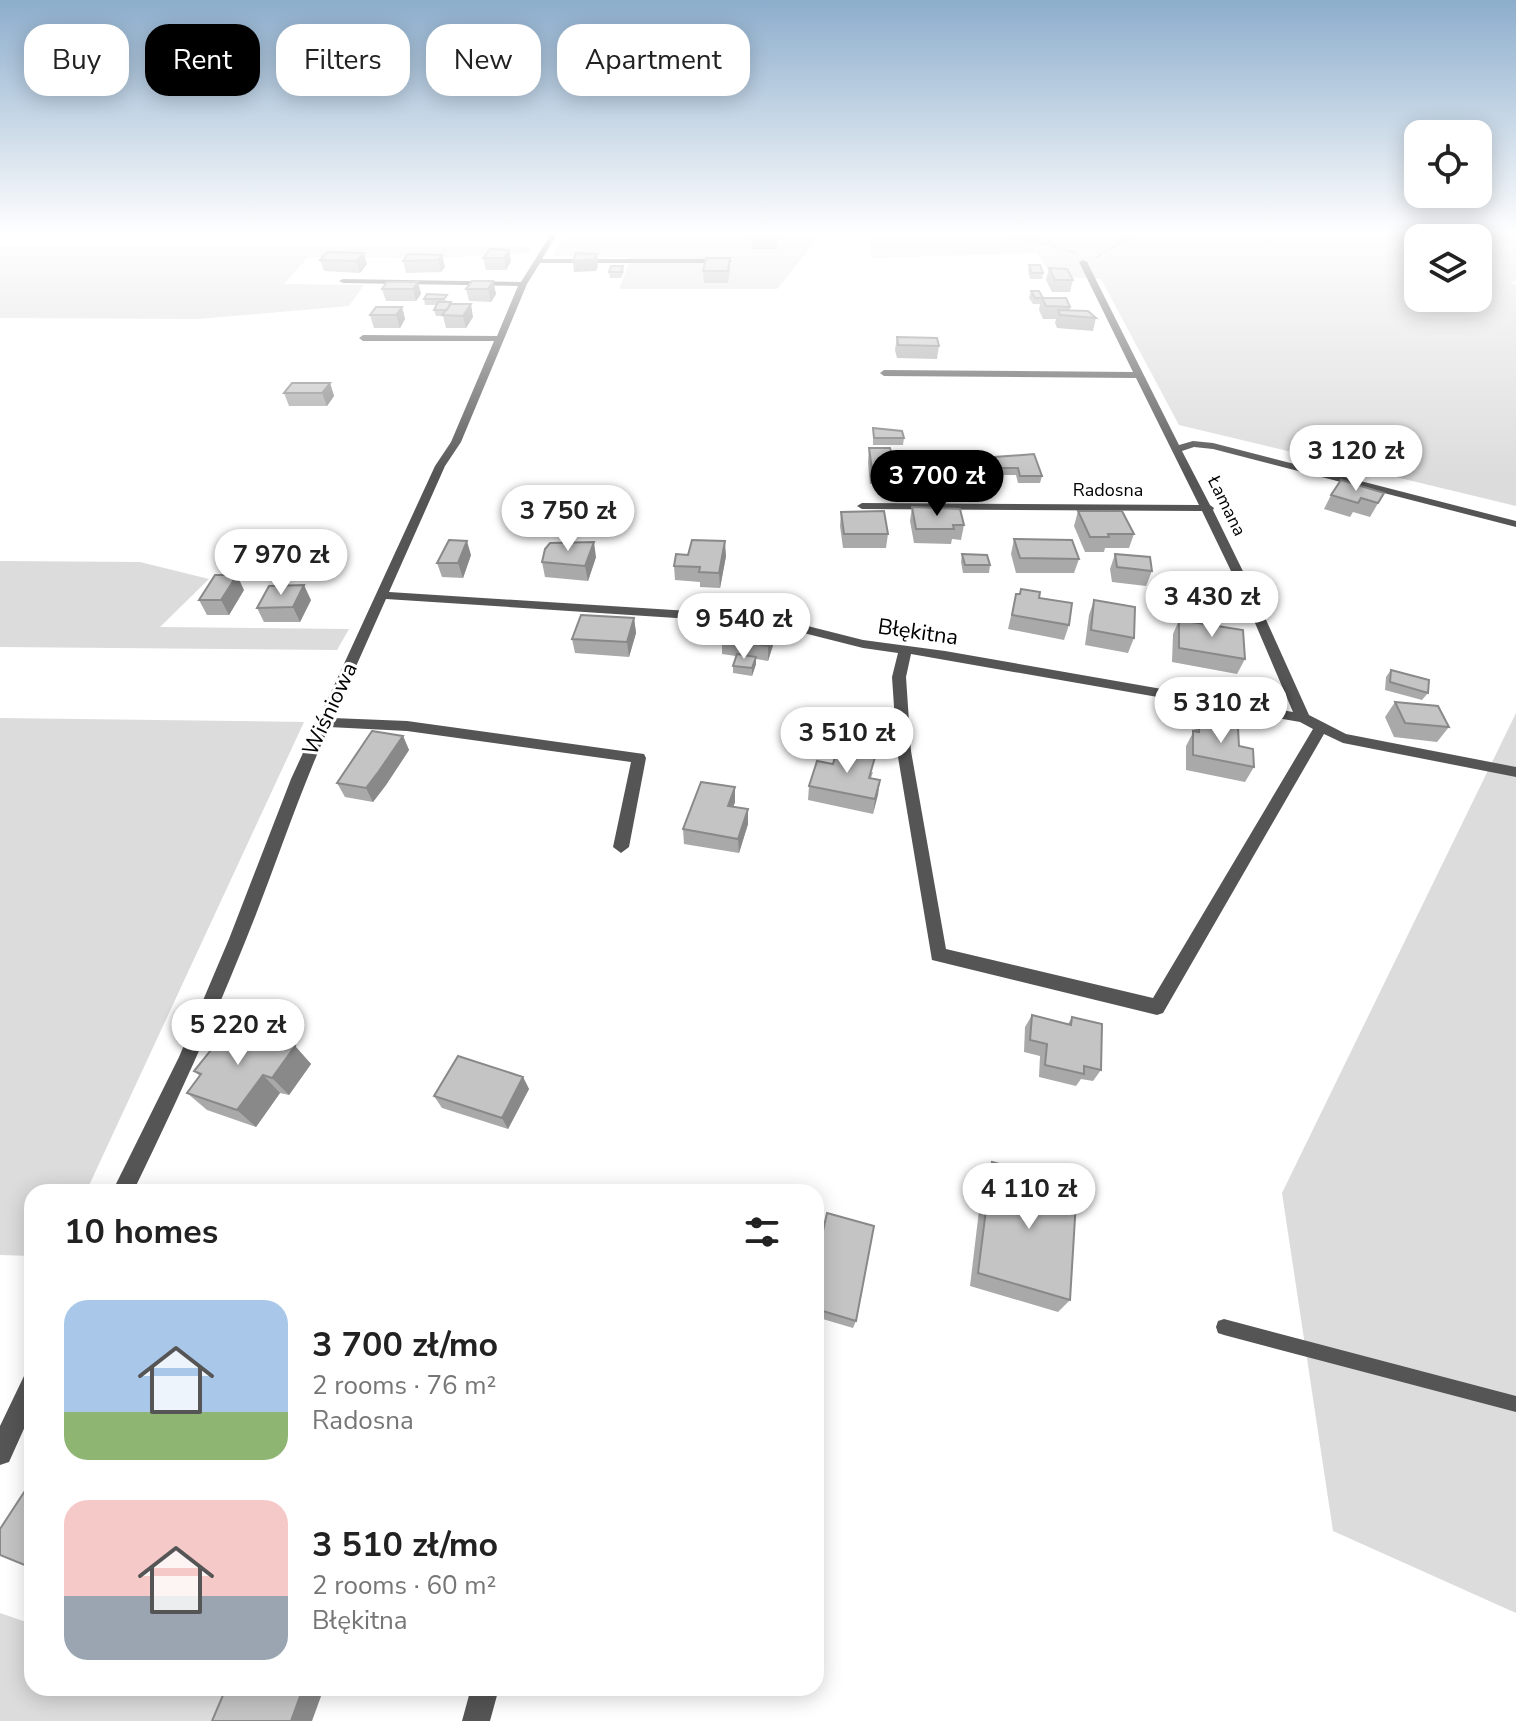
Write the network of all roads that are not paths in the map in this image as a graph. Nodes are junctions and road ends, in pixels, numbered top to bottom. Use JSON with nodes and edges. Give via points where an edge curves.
{"nodes":[{"id":1,"x":511,"y":314,"type":"edge"},
{"id":2,"x":1109,"y":314,"type":"edge"},
{"id":3,"x":363,"y":338,"type":"dead end"},
{"id":4,"x":501,"y":339,"type":"junction"},
{"id":5,"x":884,"y":373,"type":"dead end"},
{"id":6,"x":1138,"y":375,"type":"junction"},
{"id":7,"x":1177,"y":449,"type":"junction"},
{"id":8,"x":862,"y":506,"type":"dead end"},
{"id":9,"x":1209,"y":508,"type":"junction"},
{"id":10,"x":1516,"y":524,"type":"edge"},
{"id":11,"x":382,"y":595,"type":"junction"},
{"id":12,"x":905,"y":651,"type":"junction"},
{"id":13,"x":1303,"y":718,"type":"junction"},
{"id":14,"x":324,"y":722,"type":"junction"},
{"id":15,"x":1320,"y":729,"type":"junction"},
{"id":16,"x":1516,"y":772,"type":"edge"},
{"id":17,"x":621,"y":847,"type":"dead end"},
{"id":18,"x":126,"y":1184,"type":"edge"},
{"id":19,"x":1224,"y":1327,"type":"dead end"},
{"id":20,"x":24,"y":1401,"type":"edge"},
{"id":21,"x":1516,"y":1404,"type":"edge"},
{"id":22,"x":0,"y":1453,"type":"edge"},
{"id":23,"x":483,"y":1696,"type":"edge"},
{"id":24,"x":476,"y":1721,"type":"edge"}],
"edges":[{"from":1,"to":4,"type":"street","name":"Wiśniowa"},
{"from":2,"to":6,"type":"street","name":"Łamana"},
{"from":3,"to":4,"type":"street"},
{"from":4,"to":11,"type":"street","name":"Wiśniowa"},
{"from":5,"to":6,"type":"street"},
{"from":6,"to":7,"type":"street","name":"Łamana"},
{"from":7,"to":9,"type":"street","name":"Łamana"},
{"from":7,"to":10,"type":"street","via":[[1213,446]]},
{"from":8,"to":9,"type":"street","name":"Radosna"},
{"from":9,"to":13,"type":"street","name":"Łamana"},
{"from":11,"to":12,"type":"street","name":"Błękitna","via":[[741,617]]},
{"from":11,"to":14,"type":"street","name":"Wiśniowa"},
{"from":12,"to":13,"type":"street","name":"Błękitna"},
{"from":12,"to":15,"type":"street","via":[[899,677],[904,751],[938,955],[1157,1007]]},
{"from":13,"to":15,"type":"street"},
{"from":14,"to":17,"type":"street","via":[[407,726],[639,758]]},
{"from":14,"to":18,"type":"street","name":"Wiśniowa","via":[[187,1061]]},
{"from":15,"to":16,"type":"street","via":[[1356,741]]},
{"from":19,"to":21,"type":"lane"},
{"from":20,"to":22,"type":"street"},
{"from":23,"to":24,"type":"street"}]}
